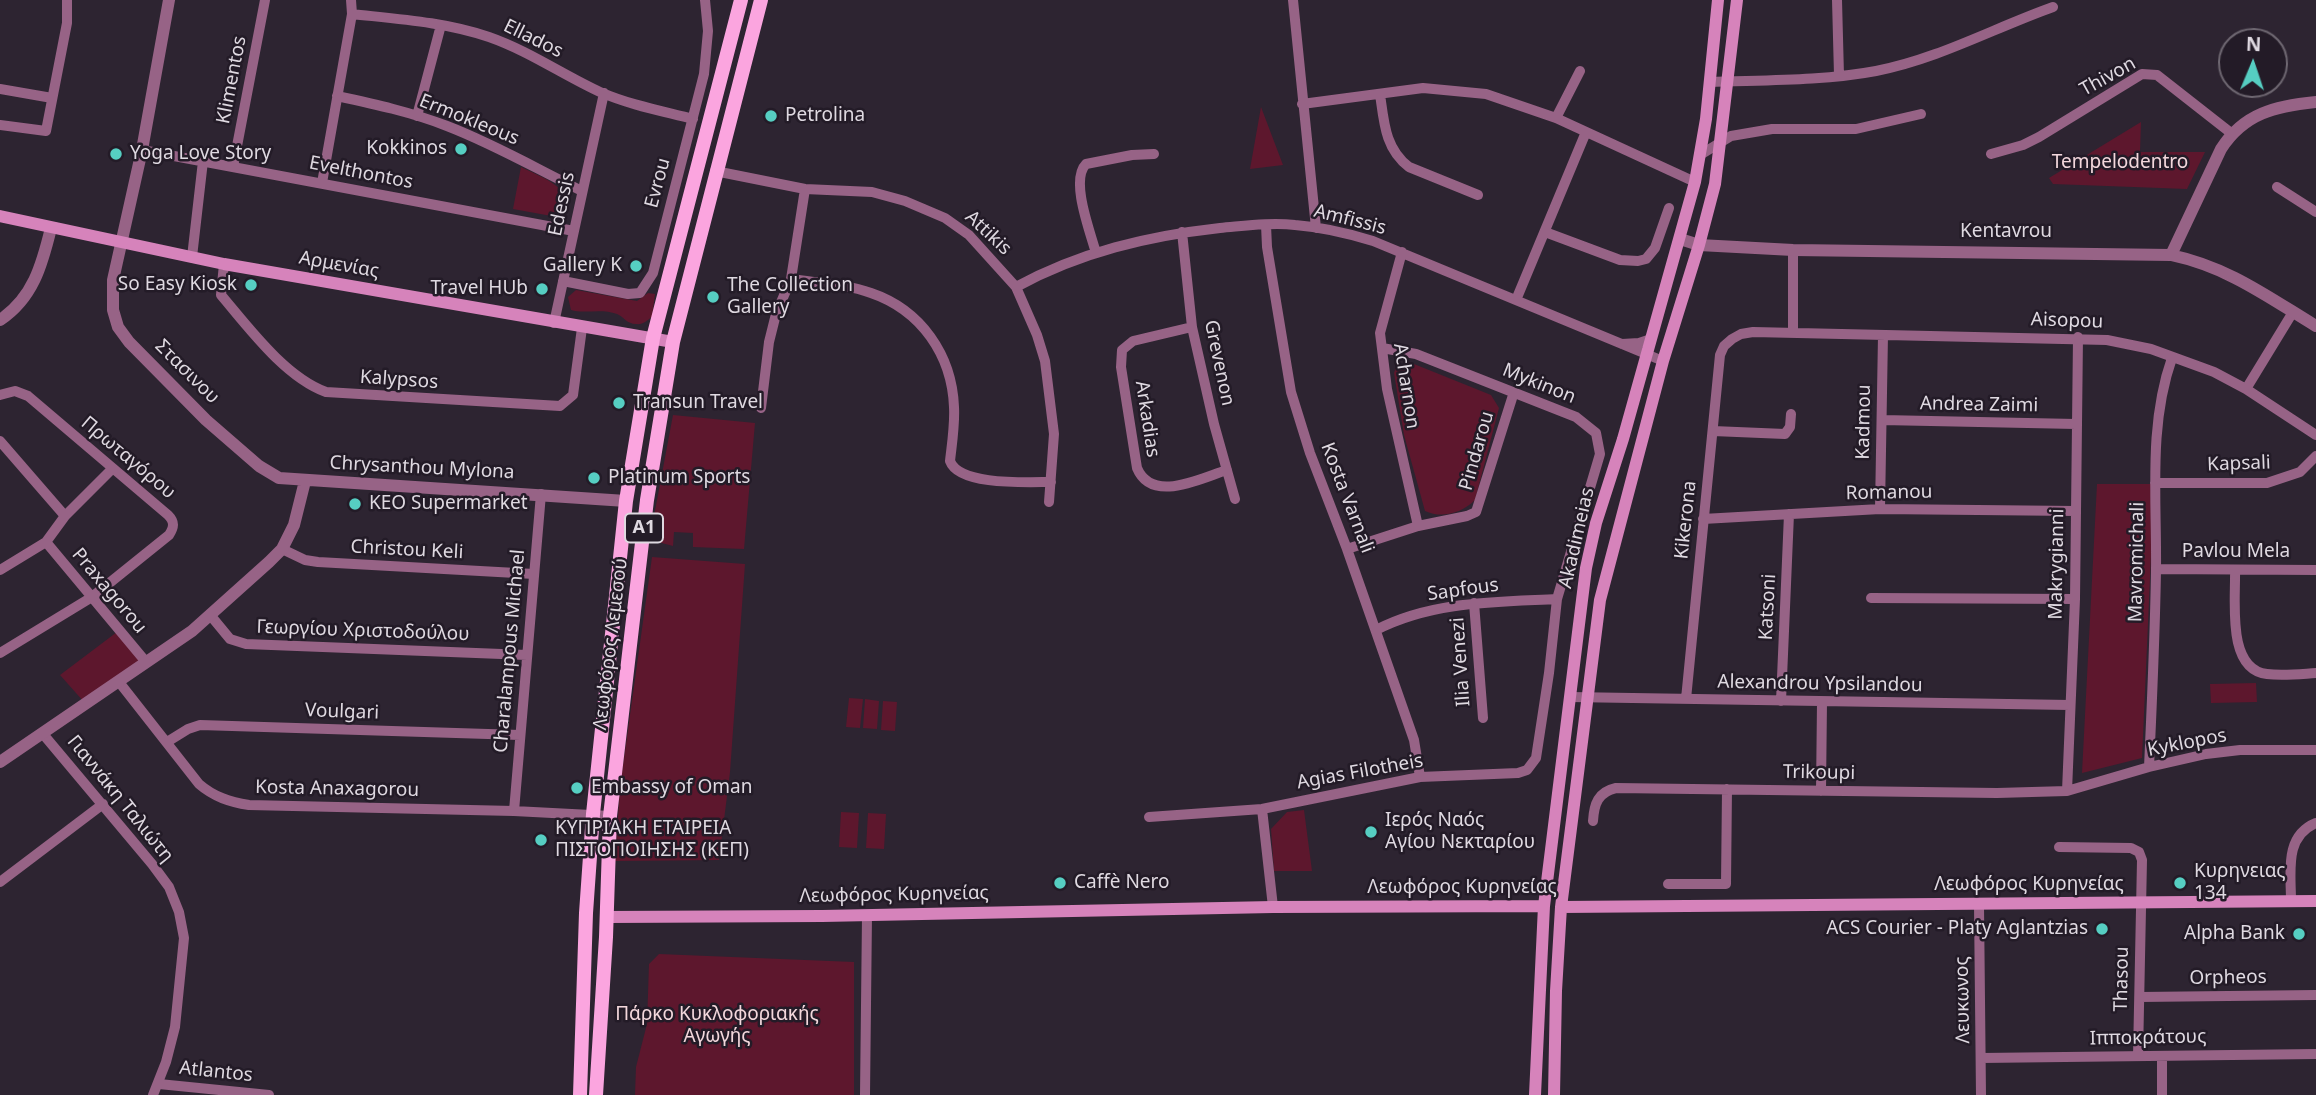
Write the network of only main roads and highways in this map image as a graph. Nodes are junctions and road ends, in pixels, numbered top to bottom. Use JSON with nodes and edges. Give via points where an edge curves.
{"nodes":[{"id":1,"x":741,"y":0,"type":"edge"},
{"id":2,"x":761,"y":0,"type":"edge"},
{"id":3,"x":1718,"y":0,"type":"edge"},
{"id":4,"x":1737,"y":0,"type":"edge"},
{"id":5,"x":0,"y":216,"type":"edge"},
{"id":6,"x":653,"y":338,"type":"junction"},
{"id":7,"x":673,"y":342,"type":"junction"},
{"id":8,"x":2316,"y":901,"type":"edge"},
{"id":9,"x":1544,"y":906,"type":"junction"},
{"id":10,"x":1561,"y":907,"type":"junction"},
{"id":11,"x":607,"y":917,"type":"junction"},
{"id":12,"x":580,"y":1095,"type":"edge"},
{"id":13,"x":596,"y":1095,"type":"edge"},
{"id":14,"x":1535,"y":1095,"type":"edge"},
{"id":15,"x":1554,"y":1095,"type":"edge"}],
"edges":[{"from":1,"to":6,"type":"main road","name":"Λεωφόρος Λεμεσού","number":"A1"},
{"from":2,"to":7,"type":"main road","name":"Λεωφόρος Λεμεσού","number":"A1"},
{"from":3,"to":9,"type":"main road","name":"Akadimeias","via":[[1696,182],[1588,557]]},
{"from":4,"to":10,"type":"main road","name":"Akadimeias","via":[[1715,184],[1606,572]]},
{"from":5,"to":6,"type":"main road","name":"Αρμενίας","via":[[224,264]]},
{"from":6,"to":7,"type":"main road","name":"Αρμενίας"},
{"from":6,"to":12,"type":"main road","name":"Λεωφόρος Λεμεσού","number":"A1","via":[[626,501],[593,814]]},
{"from":7,"to":11,"type":"main road","name":"Λεωφόρος Λεμεσού","number":"A1","via":[[647,500],[610,816]]},
{"from":8,"to":10,"type":"main road","name":"Λεωφόρος Κυρηνείας"},
{"from":9,"to":11,"type":"main road","name":"Λεωφόρος Κυρηνείας"},
{"from":9,"to":14,"type":"main road","name":"Akadimeias"},
{"from":10,"to":15,"type":"main road","name":"Akadimeias"},
{"from":11,"to":13,"type":"main road","name":"Λεωφόρος Λεμεσού","number":"A1"}]}
